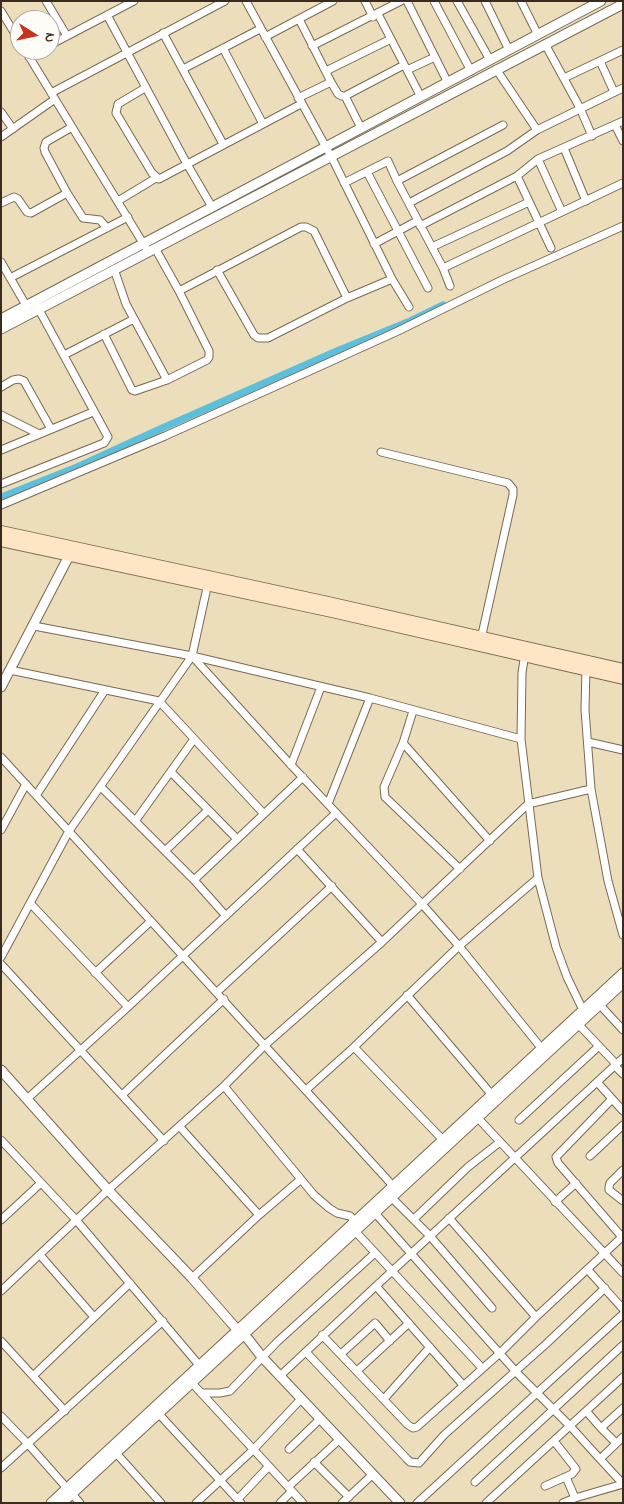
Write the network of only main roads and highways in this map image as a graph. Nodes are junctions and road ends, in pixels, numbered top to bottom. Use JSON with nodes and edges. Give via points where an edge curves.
{"nodes":[{"id":1,"x":1,"y":531,"type":"edge"},
{"id":2,"x":1,"y":541,"type":"edge"},
{"id":3,"x":72,"y":552,"type":"junction"},
{"id":4,"x":586,"y":665,"type":"junction"},
{"id":5,"x":623,"y":669,"type":"edge"},
{"id":6,"x":623,"y":679,"type":"edge"}],
"edges":[{"from":1,"to":3,"type":"main road"},
{"from":2,"to":3,"type":"main road"},
{"from":3,"to":4,"type":"main road"},
{"from":4,"to":5,"type":"main road"},
{"from":4,"to":6,"type":"main road"}]}
